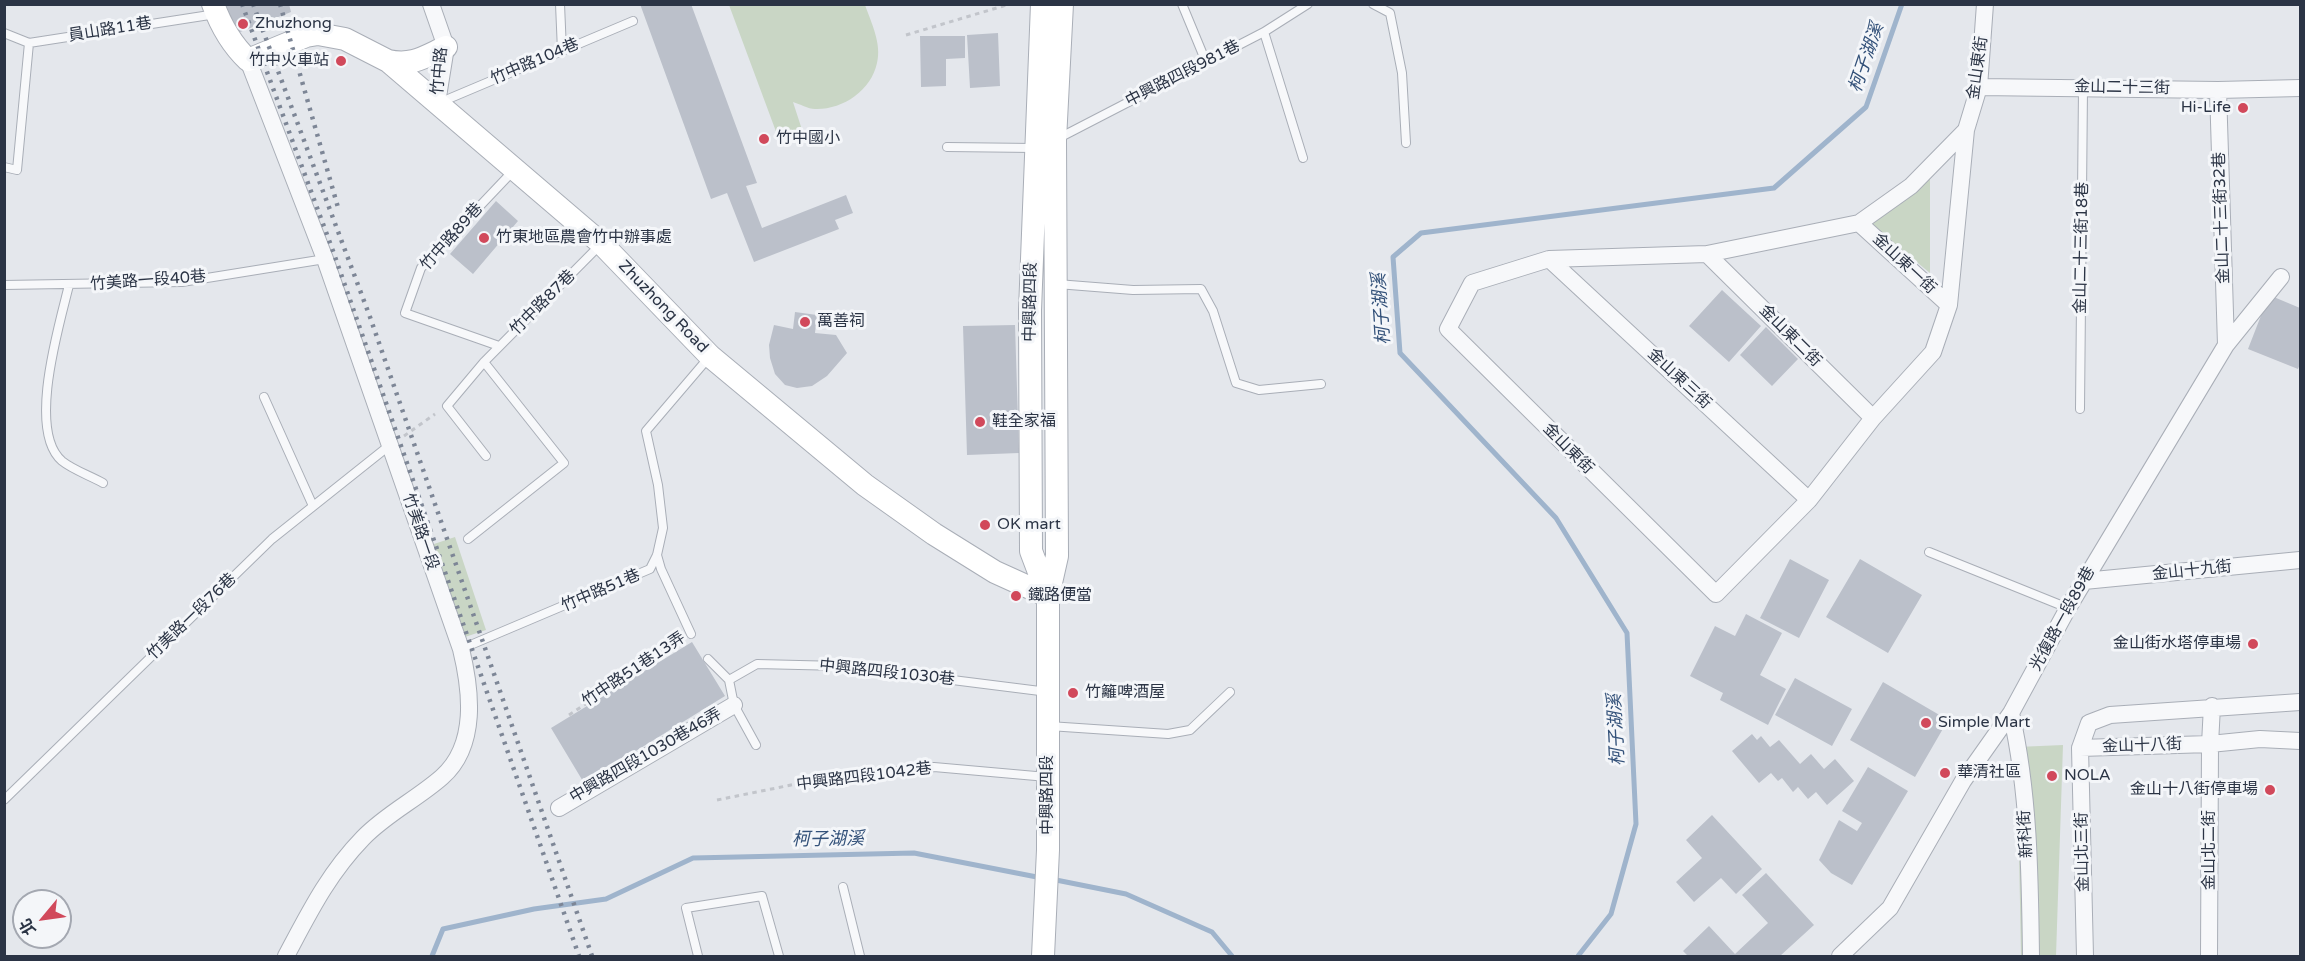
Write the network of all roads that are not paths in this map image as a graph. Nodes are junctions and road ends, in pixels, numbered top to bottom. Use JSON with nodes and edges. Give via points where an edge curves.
{"nodes":[{"id":1,"x":431,"y":4,"type":"edge"},
{"id":2,"x":560,"y":4,"type":"edge"},
{"id":3,"x":1042,"y":4,"type":"edge"},
{"id":4,"x":1062,"y":4,"type":"edge"},
{"id":5,"x":1182,"y":4,"type":"edge"},
{"id":6,"x":1308,"y":4,"type":"edge"},
{"id":7,"x":1373,"y":4,"type":"edge"},
{"id":8,"x":1985,"y":4,"type":"edge"},
{"id":9,"x":215,"y":9,"type":"edge"},
{"id":10,"x":633,"y":21,"type":"dead end"},
{"id":11,"x":1264,"y":32,"type":"junction"},
{"id":12,"x":4,"y":33,"type":"edge"},
{"id":13,"x":29,"y":43,"type":"junction"},
{"id":14,"x":446,"y":46,"type":"junction"},
{"id":15,"x":562,"y":51,"type":"junction"},
{"id":16,"x":248,"y":60,"type":"junction"},
{"id":17,"x":388,"y":61,"type":"junction"},
{"id":18,"x":1206,"y":62,"type":"junction"},
{"id":19,"x":1979,"y":87,"type":"junction"},
{"id":20,"x":2083,"y":87,"type":"junction"},
{"id":21,"x":2301,"y":88,"type":"edge"},
{"id":22,"x":2218,"y":90,"type":"junction"},
{"id":23,"x":438,"y":103,"type":"junction"},
{"id":24,"x":1966,"y":130,"type":"junction"},
{"id":25,"x":1406,"y":143,"type":"dead end"},
{"id":26,"x":1045,"y":144,"type":"junction"},
{"id":27,"x":947,"y":147,"type":"dead end"},
{"id":28,"x":1303,"y":158,"type":"dead end"},
{"id":29,"x":4,"y":167,"type":"edge"},
{"id":30,"x":514,"y":170,"type":"junction"},
{"id":31,"x":1859,"y":223,"type":"junction"},
{"id":32,"x":602,"y":244,"type":"junction"},
{"id":33,"x":1707,"y":254,"type":"junction"},
{"id":34,"x":325,"y":259,"type":"junction"},
{"id":35,"x":1549,"y":259,"type":"junction"},
{"id":36,"x":2281,"y":277,"type":"dead end"},
{"id":37,"x":1056,"y":284,"type":"junction"},
{"id":38,"x":4,"y":285,"type":"edge"},
{"id":39,"x":69,"y":285,"type":"junction"},
{"id":40,"x":1949,"y":305,"type":"junction"},
{"id":41,"x":1043,"y":310,"type":"junction"},
{"id":42,"x":2226,"y":345,"type":"junction"},
{"id":43,"x":499,"y":346,"type":"junction"},
{"id":44,"x":710,"y":356,"type":"junction"},
{"id":45,"x":484,"y":362,"type":"junction"},
{"id":46,"x":1321,"y":384,"type":"dead end"},
{"id":47,"x":264,"y":397,"type":"dead end"},
{"id":48,"x":2080,"y":409,"type":"dead end"},
{"id":49,"x":1873,"y":418,"type":"junction"},
{"id":50,"x":390,"y":445,"type":"junction"},
{"id":51,"x":486,"y":456,"type":"dead end"},
{"id":52,"x":104,"y":483,"type":"dead end"},
{"id":53,"x":1809,"y":500,"type":"junction"},
{"id":54,"x":313,"y":506,"type":"junction"},
{"id":55,"x":468,"y":539,"type":"dead end"},
{"id":56,"x":1929,"y":552,"type":"dead end"},
{"id":57,"x":657,"y":555,"type":"junction"},
{"id":58,"x":2301,"y":560,"type":"edge"},
{"id":59,"x":2084,"y":581,"type":"junction"},
{"id":60,"x":1048,"y":596,"type":"junction"},
{"id":61,"x":2068,"y":608,"type":"junction"},
{"id":62,"x":691,"y":634,"type":"road end"},
{"id":63,"x":461,"y":649,"type":"junction"},
{"id":64,"x":708,"y":659,"type":"dead end"},
{"id":65,"x":729,"y":680,"type":"junction"},
{"id":66,"x":1048,"y":692,"type":"junction"},
{"id":67,"x":1230,"y":692,"type":"dead end"},
{"id":68,"x":2301,"y":702,"type":"edge"},
{"id":69,"x":734,"y":705,"type":"junction"},
{"id":70,"x":2212,"y":706,"type":"junction"},
{"id":71,"x":2011,"y":713,"type":"junction"},
{"id":72,"x":1048,"y":726,"type":"junction"},
{"id":73,"x":2301,"y":741,"type":"edge"},
{"id":74,"x":2210,"y":744,"type":"junction"},
{"id":75,"x":756,"y":745,"type":"dead end"},
{"id":76,"x":2080,"y":748,"type":"junction"},
{"id":77,"x":1048,"y":777,"type":"junction"},
{"id":78,"x":822,"y":779,"type":"road end"},
{"id":79,"x":4,"y":800,"type":"edge"},
{"id":80,"x":559,"y":808,"type":"dead end"},
{"id":81,"x":843,"y":887,"type":"dead end"},
{"id":82,"x":286,"y":957,"type":"edge"},
{"id":83,"x":698,"y":957,"type":"edge"},
{"id":84,"x":779,"y":957,"type":"edge"},
{"id":85,"x":860,"y":957,"type":"edge"},
{"id":86,"x":1043,"y":957,"type":"edge"},
{"id":87,"x":1840,"y":957,"type":"edge"},
{"id":88,"x":2031,"y":957,"type":"edge"},
{"id":89,"x":2085,"y":957,"type":"edge"},
{"id":90,"x":2209,"y":957,"type":"edge"}],
"edges":[{"from":1,"to":14,"type":"street","name":"竹中路"},
{"from":2,"to":15,"type":"lane"},
{"from":3,"to":26,"type":"main road","name":"中興路四段"},
{"from":4,"to":26,"type":"main road","name":"中興路四段"},
{"from":5,"to":18,"type":"lane"},
{"from":6,"to":11,"type":"lane","name":"中興路四段981巷"},
{"from":7,"to":25,"type":"lane","via":[[1390,13],[1402,73]]},
{"from":8,"to":19,"type":"street","name":"金山東街"},
{"from":9,"to":13,"type":"lane","name":"員山路11巷"},
{"from":9,"to":16,"type":"main road","via":[[225,32]]},
{"from":10,"to":15,"type":"lane","name":"竹中路104巷"},
{"from":11,"to":18,"type":"lane","name":"中興路四段981巷"},
{"from":11,"to":28,"type":"lane"},
{"from":12,"to":13,"type":"lane"},
{"from":13,"to":29,"type":"lane","via":[[17,170]]},
{"from":14,"to":17,"type":"main road","via":[[403,64]]},
{"from":14,"to":23,"type":"street","name":"竹中路"},
{"from":15,"to":23,"type":"lane","name":"竹中路104巷"},
{"from":16,"to":17,"type":"main road","name":"Zhuzhong Road","via":[[318,34],[345,39]]},
{"from":16,"to":34,"type":"street","name":"竹美路一段"},
{"from":17,"to":23,"type":"main road","name":"Zhuzhong Road"},
{"from":18,"to":26,"type":"lane","name":"中興路四段981巷"},
{"from":19,"to":20,"type":"street","name":"金山二十三街"},
{"from":19,"to":24,"type":"street","name":"金山東街"},
{"from":20,"to":22,"type":"street","name":"金山二十三街"},
{"from":20,"to":48,"type":"lane","name":"金山二十三街18巷"},
{"from":21,"to":22,"type":"street","name":"金山二十三街"},
{"from":22,"to":42,"type":"street","name":"金山二十三街32巷"},
{"from":23,"to":30,"type":"main road","name":"Zhuzhong Road"},
{"from":24,"to":31,"type":"street","name":"金山東街","via":[[1911,186]]},
{"from":24,"to":40,"type":"street","name":"金山東街"},
{"from":26,"to":27,"type":"lane"},
{"from":26,"to":37,"type":"main road","name":"中興路四段"},
{"from":26,"to":41,"type":"main road","name":"中興路四段"},
{"from":30,"to":32,"type":"main road","name":"Zhuzhong Road"},
{"from":30,"to":43,"type":"lane","name":"竹中路89巷","via":[[421,268],[405,313]]},
{"from":31,"to":33,"type":"street","name":"金山東街"},
{"from":31,"to":40,"type":"street","name":"金山東一街"},
{"from":32,"to":43,"type":"lane","name":"竹中路87巷"},
{"from":32,"to":44,"type":"main road","name":"Zhuzhong Road"},
{"from":33,"to":35,"type":"street","name":"金山東街"},
{"from":33,"to":49,"type":"street","name":"金山東二街"},
{"from":34,"to":39,"type":"lane","name":"竹美路一段40巷","via":[[182,282]]},
{"from":34,"to":50,"type":"street","name":"竹美路一段"},
{"from":35,"to":53,"type":"street","name":"金山東三街"},
{"from":35,"to":53,"type":"street","name":"金山東街","via":[[1472,283],[1448,329],[1716,594]]},
{"from":36,"to":42,"type":"street","name":"光復路一段89巷"},
{"from":37,"to":41,"type":"main road","name":"中興路四段"},
{"from":37,"to":46,"type":"lane","via":[[1201,290],[1213,312],[1236,383],[1259,390]]},
{"from":38,"to":39,"type":"lane","name":"竹美路一段40巷"},
{"from":39,"to":52,"type":"lane","via":[[45,406],[45,429],[62,462]]},
{"from":40,"to":49,"type":"street","name":"金山東街","via":[[1933,352]]},
{"from":41,"to":60,"type":"main road","name":"中興路四段","via":[[1031,551]]},
{"from":42,"to":59,"type":"street","name":"光復路一段89巷"},
{"from":43,"to":45,"type":"lane","name":"竹中路87巷"},
{"from":44,"to":57,"type":"lane","name":"竹中路51巷","via":[[646,431],[663,528]]},
{"from":44,"to":60,"type":"main road","name":"Zhuzhong Road","via":[[865,485],[934,534],[995,572]]},
{"from":45,"to":51,"type":"lane","name":"竹中路87巷","via":[[447,406]]},
{"from":45,"to":55,"type":"lane","via":[[564,464]]},
{"from":47,"to":54,"type":"lane"},
{"from":49,"to":53,"type":"street","name":"金山東街"},
{"from":50,"to":54,"type":"lane","name":"竹美路一段76巷"},
{"from":50,"to":63,"type":"street","name":"竹美路一段"},
{"from":54,"to":79,"type":"lane","name":"竹美路一段76巷","via":[[272,539]]},
{"from":56,"to":61,"type":"lane"},
{"from":57,"to":62,"type":"lane","name":"竹中路51巷13弄"},
{"from":57,"to":63,"type":"lane","name":"竹中路51巷","via":[[644,574]]},
{"from":58,"to":59,"type":"street","name":"金山十九街"},
{"from":59,"to":61,"type":"street","name":"光復路一段89巷"},
{"from":60,"to":66,"type":"main road","name":"中興路四段"},
{"from":61,"to":71,"type":"street","name":"光復路一段89巷"},
{"from":63,"to":82,"type":"street","name":"竹美路一段","via":[[470,706],[467,730],[454,763],[442,777],[363,838],[322,887]]},
{"from":64,"to":65,"type":"lane","name":"竹中路51巷13弄"},
{"from":65,"to":66,"type":"lane","name":"中興路四段1030巷","via":[[757,664],[841,666]]},
{"from":65,"to":69,"type":"lane"},
{"from":66,"to":72,"type":"main road","name":"中興路四段"},
{"from":67,"to":72,"type":"lane","via":[[1190,730],[1168,734]]},
{"from":68,"to":70,"type":"street","name":"金山十八街"},
{"from":69,"to":75,"type":"lane"},
{"from":69,"to":80,"type":"street","name":"中興路四段1030巷46弄"},
{"from":70,"to":74,"type":"street","name":"金山北二街"},
{"from":70,"to":76,"type":"street","name":"金山十八街","via":[[2109,715],[2089,723]]},
{"from":71,"to":87,"type":"street","name":"光復路一段89巷","via":[[1963,781],[1890,908]]},
{"from":71,"to":88,"type":"street","name":"新科街","via":[[2020,752],[2025,807]]},
{"from":72,"to":77,"type":"main road","name":"中興路四段"},
{"from":73,"to":74,"type":"street","name":"金山十八街"},
{"from":74,"to":76,"type":"street","name":"金山十八街"},
{"from":74,"to":90,"type":"street","name":"金山北二街"},
{"from":76,"to":89,"type":"street","name":"金山北三街"},
{"from":77,"to":78,"type":"lane","name":"中興路四段1042巷","via":[[934,767]]},
{"from":77,"to":86,"type":"main road","name":"中興路四段"},
{"from":81,"to":85,"type":"lane"},
{"from":83,"to":84,"type":"lane","via":[[686,908],[762,896]]}]}
